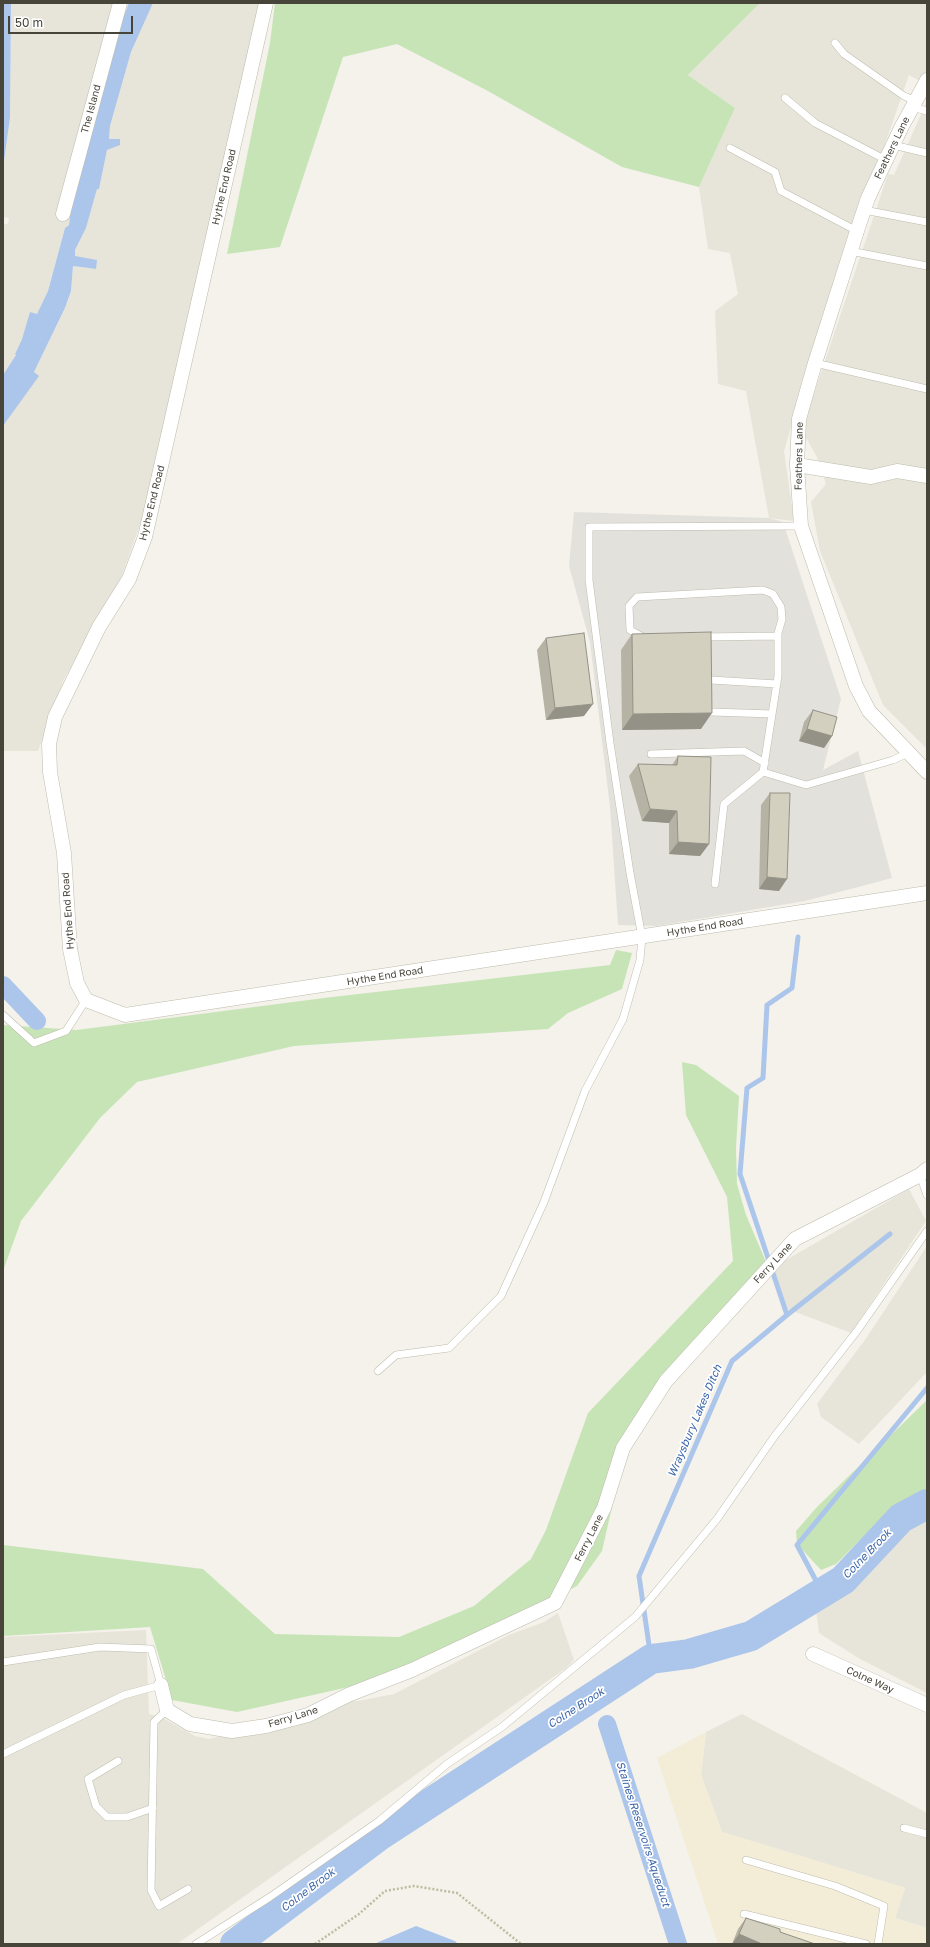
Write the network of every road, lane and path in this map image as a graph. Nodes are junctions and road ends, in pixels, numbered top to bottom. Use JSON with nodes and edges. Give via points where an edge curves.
{"nodes":[{"id":1,"x":120,"y":3,"type":"edge"},
{"id":2,"x":266,"y":3,"type":"edge"},
{"id":3,"x":835,"y":43,"type":"dead end"},
{"id":4,"x":927,"y":80,"type":"edge"},
{"id":5,"x":785,"y":98,"type":"dead end"},
{"id":6,"x":914,"y":104,"type":"junction"},
{"id":7,"x":927,"y":111,"type":"edge"},
{"id":8,"x":893,"y":146,"type":"junction"},
{"id":9,"x":730,"y":148,"type":"dead end"},
{"id":10,"x":927,"y":153,"type":"edge"},
{"id":11,"x":886,"y":160,"type":"junction"},
{"id":12,"x":864,"y":210,"type":"junction"},
{"id":13,"x":63,"y":214,"type":"dead end"},
{"id":14,"x":927,"y":222,"type":"edge"},
{"id":15,"x":857,"y":231,"type":"junction"},
{"id":16,"x":850,"y":251,"type":"junction"},
{"id":17,"x":927,"y":266,"type":"edge"},
{"id":18,"x":815,"y":363,"type":"junction"},
{"id":19,"x":927,"y":389,"type":"edge"},
{"id":20,"x":797,"y":465,"type":"junction"},
{"id":21,"x":927,"y":476,"type":"edge"},
{"id":22,"x":801,"y":526,"type":"junction"},
{"id":23,"x":778,"y":636,"type":"junction"},
{"id":24,"x":650,"y":637,"type":"edge"},
{"id":25,"x":698,"y":637,"type":"edge"},
{"id":26,"x":711,"y":680,"type":"edge"},
{"id":27,"x":777,"y":684,"type":"junction"},
{"id":28,"x":712,"y":712,"type":"edge"},
{"id":29,"x":772,"y":714,"type":"junction"},
{"id":30,"x":908,"y":752,"type":"junction"},
{"id":31,"x":651,"y":754,"type":"dead end"},
{"id":32,"x":765,"y":763,"type":"junction"},
{"id":33,"x":763,"y":772,"type":"junction"},
{"id":34,"x":927,"y":772,"type":"edge"},
{"id":35,"x":715,"y":884,"type":"dead end"},
{"id":36,"x":927,"y":893,"type":"edge"},
{"id":37,"x":642,"y":937,"type":"junction"},
{"id":38,"x":86,"y":1000,"type":"junction"},
{"id":39,"x":3,"y":1015,"type":"edge"},
{"id":40,"x":924,"y":1172,"type":"edge"},
{"id":41,"x":927,"y":1195,"type":"edge"},
{"id":42,"x":927,"y":1231,"type":"edge"},
{"id":43,"x":378,"y":1371,"type":"dead end"},
{"id":44,"x":812,"y":1654,"type":"dead end"},
{"id":45,"x":3,"y":1662,"type":"edge"},
{"id":46,"x":161,"y":1685,"type":"junction"},
{"id":47,"x":927,"y":1705,"type":"edge"},
{"id":48,"x":167,"y":1710,"type":"junction"},
{"id":49,"x":3,"y":1754,"type":"edge"},
{"id":50,"x":118,"y":1761,"type":"dead end"},
{"id":51,"x":153,"y":1808,"type":"junction"},
{"id":52,"x":904,"y":1828,"type":"dead end"},
{"id":53,"x":927,"y":1834,"type":"edge"},
{"id":54,"x":746,"y":1860,"type":"dead end"},
{"id":55,"x":188,"y":1889,"type":"dead end"},
{"id":56,"x":744,"y":1914,"type":"dead end"},
{"id":57,"x":196,"y":1944,"type":"edge"},
{"id":58,"x":314,"y":1944,"type":"edge"},
{"id":59,"x":521,"y":1944,"type":"edge"},
{"id":60,"x":866,"y":1944,"type":"edge"},
{"id":61,"x":878,"y":1944,"type":"edge"}],
"edges":[{"from":1,"to":13,"type":"street","name":"The Island"},
{"from":2,"to":38,"type":"street","name":"Hythe End Road","via":[[145,537],[128,579],[99,627],[55,717],[49,744],[50,772],[64,853],[70,949],[77,983]]},
{"from":3,"to":6,"type":"lane","via":[[844,54]]},
{"from":4,"to":6,"type":"street","name":"Feathers Lane"},
{"from":5,"to":11,"type":"lane","via":[[815,123]]},
{"from":6,"to":7,"type":"lane"},
{"from":6,"to":8,"type":"street","name":"Feathers Lane"},
{"from":8,"to":10,"type":"lane"},
{"from":8,"to":11,"type":"street","name":"Feathers Lane"},
{"from":9,"to":15,"type":"lane","via":[[775,172],[781,191]]},
{"from":11,"to":12,"type":"street","name":"Feathers Lane"},
{"from":12,"to":14,"type":"lane"},
{"from":12,"to":15,"type":"street","name":"Feathers Lane"},
{"from":15,"to":16,"type":"street","name":"Feathers Lane"},
{"from":16,"to":17,"type":"lane"},
{"from":16,"to":18,"type":"street","name":"Feathers Lane"},
{"from":18,"to":19,"type":"lane"},
{"from":18,"to":20,"type":"street","name":"Feathers Lane","via":[[799,419]]},
{"from":20,"to":21,"type":"street","via":[[871,477],[897,471]]},
{"from":20,"to":22,"type":"street","name":"Feathers Lane"},
{"from":22,"to":30,"type":"street","name":"Feathers Lane","via":[[856,686],[869,711]]},
{"from":22,"to":37,"type":"lane","via":[[589,527],[589,580],[609,735]]},
{"from":23,"to":24,"type":"lane","via":[[782,620],[781,607],[773,594],[763,590],[637,597],[630,606],[630,630],[642,638]]},
{"from":23,"to":25,"type":"lane"},
{"from":23,"to":27,"type":"lane"},
{"from":26,"to":27,"type":"lane"},
{"from":27,"to":29,"type":"lane"},
{"from":28,"to":29,"type":"lane"},
{"from":29,"to":32,"type":"lane"},
{"from":30,"to":33,"type":"lane","via":[[893,760],[806,785]]},
{"from":30,"to":34,"type":"street","name":"Feathers Lane"},
{"from":31,"to":32,"type":"lane","via":[[744,751]]},
{"from":32,"to":33,"type":"lane"},
{"from":33,"to":35,"type":"lane","via":[[724,804]]},
{"from":36,"to":37,"type":"street","name":"Hythe End Road"},
{"from":37,"to":38,"type":"street","name":"Hythe End Road","via":[[125,1015]]},
{"from":37,"to":43,"type":"lane","via":[[640,960],[623,1019],[585,1091],[544,1202],[501,1296],[449,1348],[396,1355]]},
{"from":38,"to":39,"type":"lane","via":[[66,1031],[34,1043]]},
{"from":40,"to":41,"type":"lane"},
{"from":40,"to":48,"type":"street","name":"Ferry Lane","via":[[795,1239],[666,1381],[623,1448],[604,1508],[555,1603],[308,1715],[266,1726],[232,1731],[190,1724]]},
{"from":42,"to":57,"type":"lane","via":[[857,1331],[774,1437],[717,1519],[635,1617],[502,1727],[448,1764],[379,1821],[270,1897]]},
{"from":44,"to":47,"type":"street","name":"Colne Way"},
{"from":45,"to":46,"type":"lane","via":[[100,1647],[151,1649]]},
{"from":46,"to":48,"type":"street"},
{"from":46,"to":49,"type":"lane","via":[[124,1695]]},
{"from":48,"to":51,"type":"lane","via":[[154,1722]]},
{"from":50,"to":51,"type":"lane","via":[[88,1779],[96,1806],[107,1817],[127,1817]]},
{"from":51,"to":55,"type":"lane","via":[[151,1890],[159,1906]]},
{"from":52,"to":53,"type":"lane"},
{"from":54,"to":61,"type":"lane","via":[[835,1886],[884,1906]]},
{"from":56,"to":60,"type":"lane"},
{"from":58,"to":59,"type":"path","via":[[359,1914],[386,1891],[414,1886],[457,1893]]}]}
